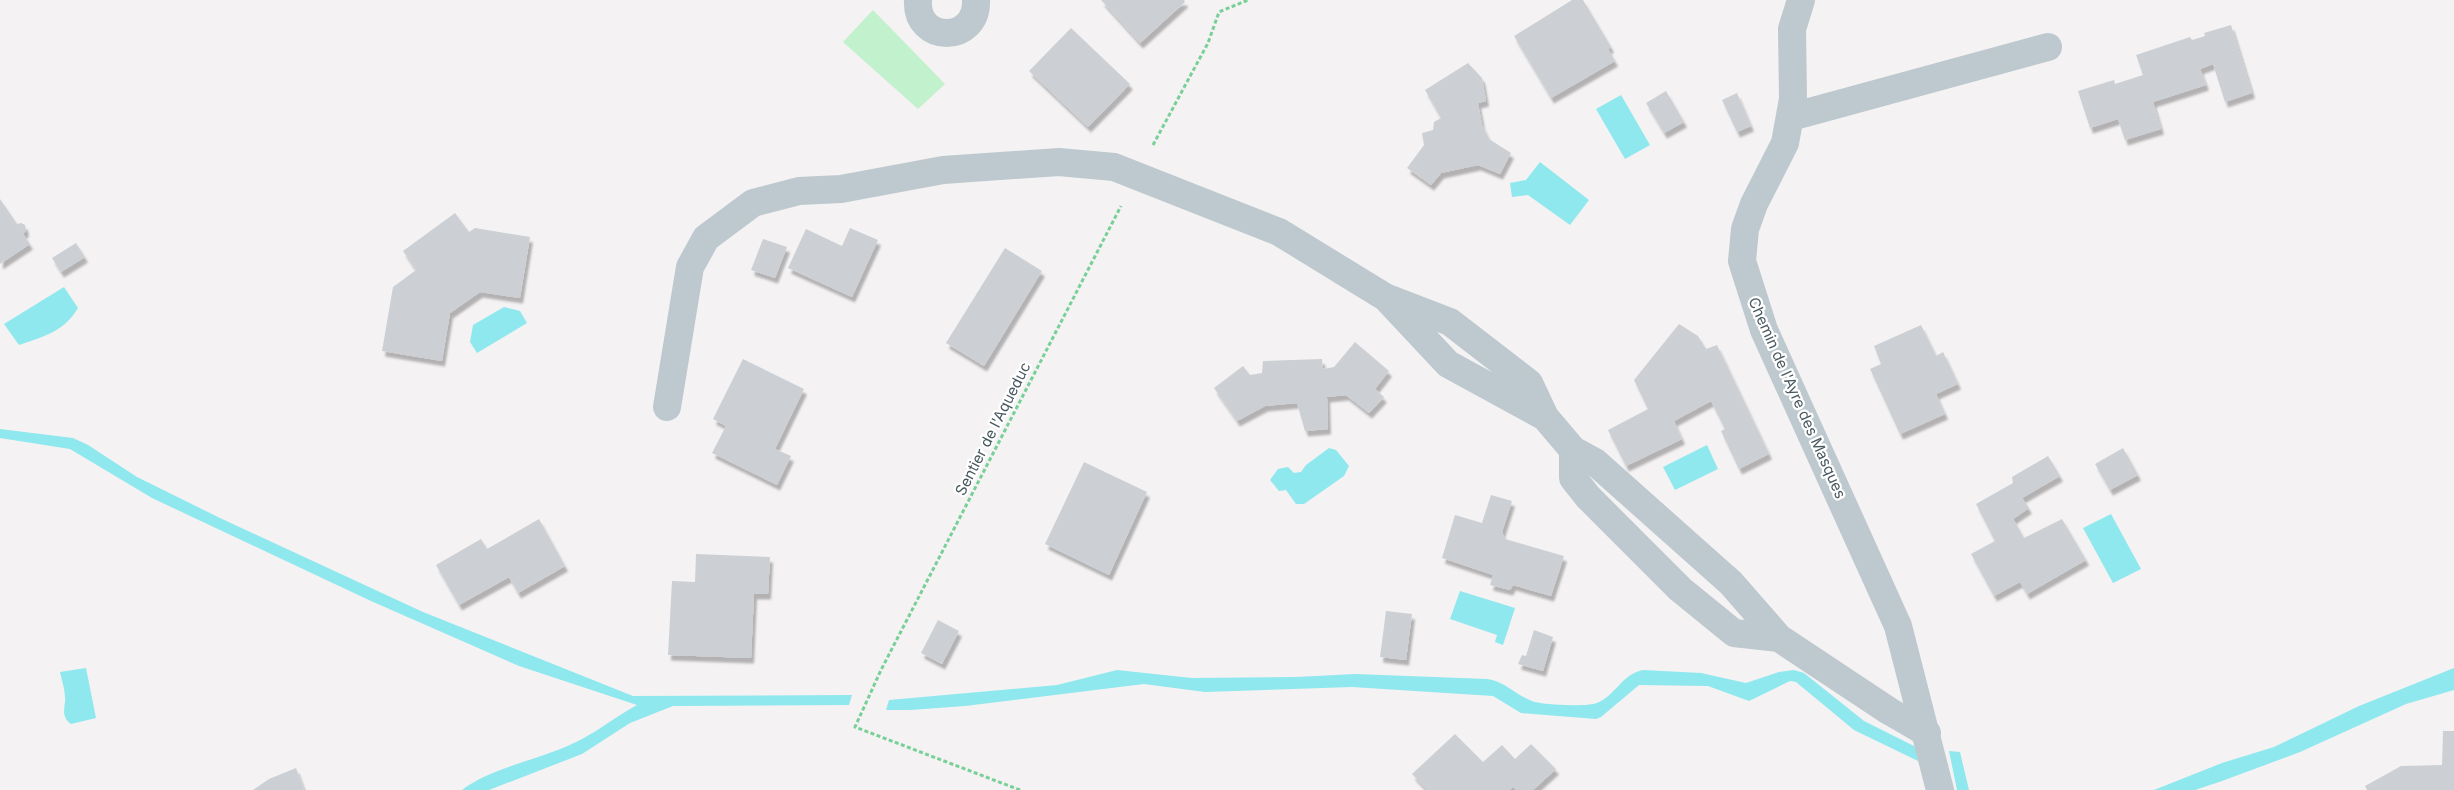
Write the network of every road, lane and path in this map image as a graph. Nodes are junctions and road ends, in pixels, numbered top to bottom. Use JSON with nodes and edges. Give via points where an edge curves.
{"nodes":[{"id":1,"x":918,"y":0,"type":"edge"},
{"id":2,"x":993,"y":0,"type":"edge"},
{"id":3,"x":1248,"y":0,"type":"edge"},
{"id":4,"x":1801,"y":0,"type":"edge"},
{"id":5,"x":973,"y":11,"type":"edge"},
{"id":6,"x":2048,"y":46,"type":"dead end"},
{"id":7,"x":1791,"y":117,"type":"junction"},
{"id":8,"x":1137,"y":174,"type":"junction"},
{"id":9,"x":666,"y":406,"type":"dead end"},
{"id":10,"x":1573,"y":450,"type":"junction"},
{"id":11,"x":1779,"y":638,"type":"junction"},
{"id":12,"x":1927,"y":733,"type":"junction"},
{"id":13,"x":1020,"y":790,"type":"edge"},
{"id":14,"x":1940,"y":790,"type":"edge"}],
"edges":[{"from":1,"to":5,"type":"street","via":[[922,20],[939,33],[953,33]]},
{"from":2,"to":5,"type":"street"},
{"from":3,"to":8,"type":"path","name":"Sentier de l'Aqueduc","via":[[1219,12],[1208,43]]},
{"from":4,"to":7,"type":"street","name":"Chemin de l'Ayre des Masques","via":[[1792,29],[1794,98]]},
{"from":6,"to":7,"type":"street"},
{"from":7,"to":12,"type":"street","name":"Chemin de l'Ayre des Masques","via":[[1785,143],[1745,229],[1742,261],[1764,330],[1898,626]]},
{"from":8,"to":9,"type":"street","via":[[1114,167],[1060,162],[953,170],[841,189],[799,191],[753,203],[706,238],[690,267]]},
{"from":8,"to":10,"type":"street","via":[[1279,232],[1385,297],[1448,364],[1545,417]]},
{"from":8,"to":13,"type":"path","name":"Sentier de l'Aqueduc","via":[[886,661],[856,727]]},
{"from":10,"to":11,"type":"street","via":[[1595,462],[1731,583]]},
{"from":10,"to":11,"type":"street","via":[[1572,478],[1680,590],[1734,633]]},
{"from":11,"to":12,"type":"street"},
{"from":12,"to":14,"type":"street","name":"Chemin de l'Ayre des Masques"}]}
